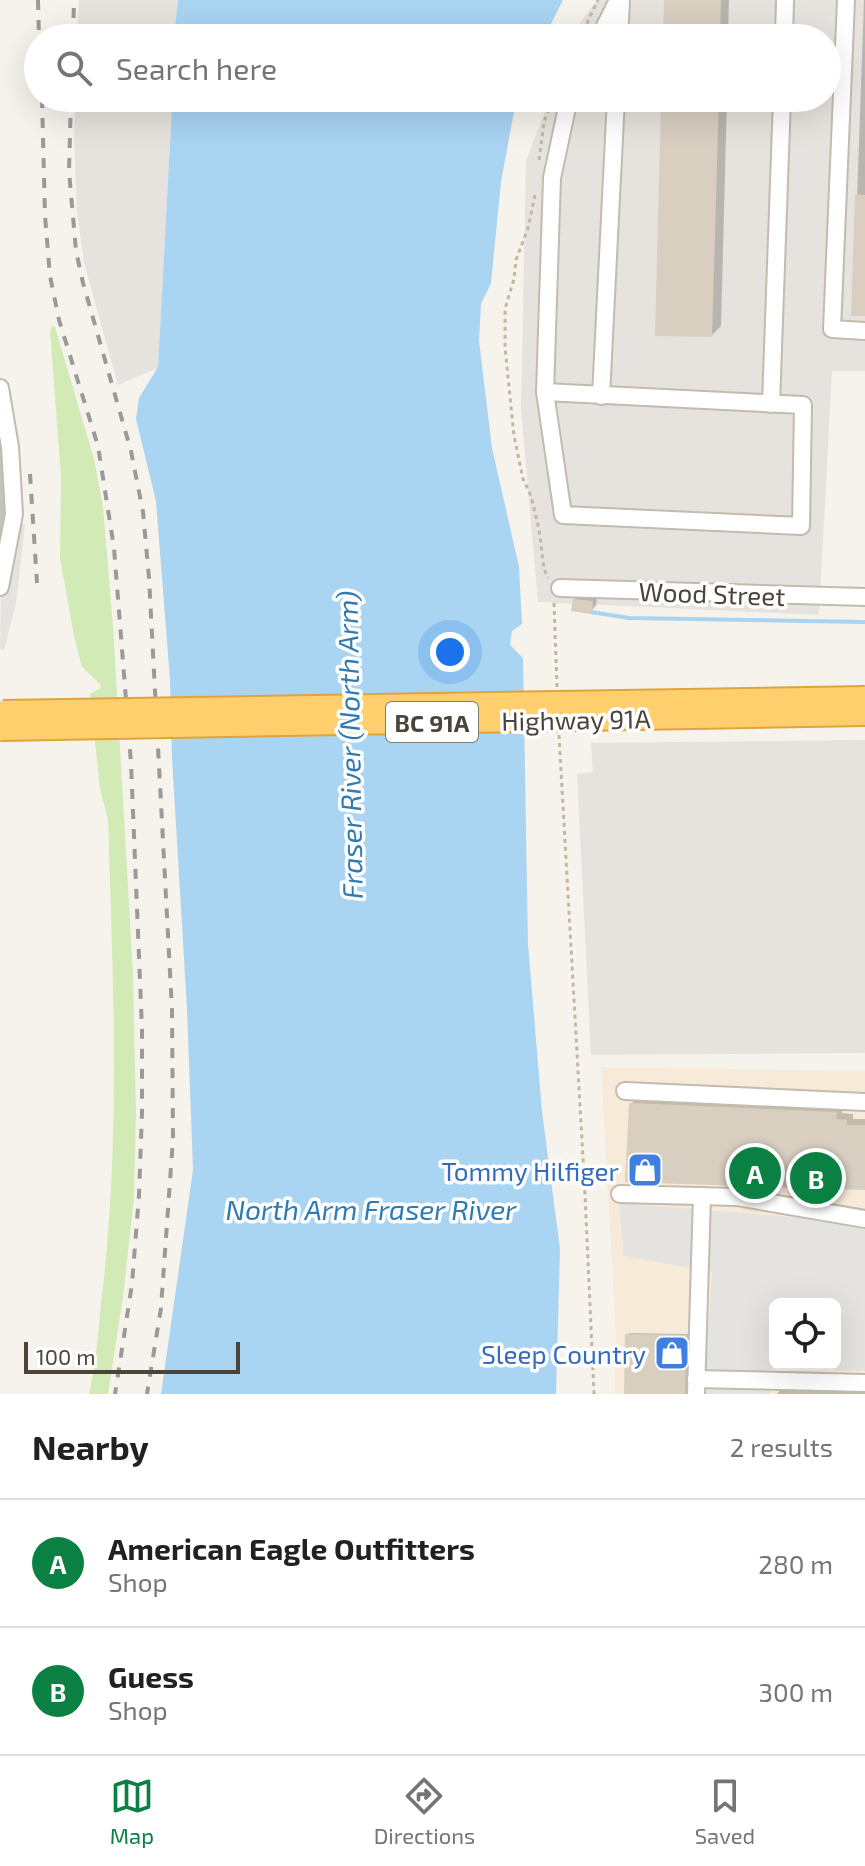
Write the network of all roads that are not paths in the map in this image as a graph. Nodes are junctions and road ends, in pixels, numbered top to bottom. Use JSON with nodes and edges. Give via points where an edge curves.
{"nodes":[{"id":1,"x":620,"y":0,"type":"edge"},
{"id":2,"x":785,"y":0,"type":"edge"},
{"id":3,"x":846,"y":0,"type":"edge"},
{"id":4,"x":607,"y":24,"type":"edge"},
{"id":5,"x":619,"y":24,"type":"edge"},
{"id":6,"x":784,"y":24,"type":"edge"},
{"id":7,"x":566,"y":112,"type":"edge"},
{"id":8,"x":615,"y":112,"type":"edge"},
{"id":9,"x":781,"y":112,"type":"edge"},
{"id":10,"x":865,"y":331,"type":"edge"},
{"id":11,"x":0,"y":388,"type":"edge"},
{"id":12,"x":545,"y":392,"type":"junction"},
{"id":13,"x":601,"y":396,"type":"junction"},
{"id":14,"x":771,"y":404,"type":"junction"},
{"id":15,"x":0,"y":587,"type":"edge"},
{"id":16,"x":560,"y":588,"type":"road end"},
{"id":17,"x":865,"y":597,"type":"edge"},
{"id":18,"x":865,"y":698,"type":"edge"},
{"id":19,"x":865,"y":714,"type":"edge"},
{"id":20,"x":2,"y":721,"type":"edge"},
{"id":21,"x":625,"y":1091,"type":"dead end"},
{"id":22,"x":865,"y":1102,"type":"edge"},
{"id":23,"x":620,"y":1194,"type":"dead end"},
{"id":24,"x":702,"y":1196,"type":"junction"},
{"id":25,"x":865,"y":1219,"type":"edge"},
{"id":26,"x":865,"y":1383,"type":"edge"},
{"id":27,"x":696,"y":1386,"type":"edge"}],
"edges":[{"from":1,"to":4,"type":"street"},
{"from":1,"to":5,"type":"street"},
{"from":2,"to":6,"type":"street"},
{"from":3,"to":10,"type":"street","via":[[832,329]]},
{"from":7,"to":12,"type":"street","via":[[552,178]]},
{"from":8,"to":13,"type":"street"},
{"from":9,"to":14,"type":"street"},
{"from":11,"to":15,"type":"street","via":[[14,514]]},
{"from":12,"to":13,"type":"street"},
{"from":12,"to":14,"type":"street","via":[[563,515],[801,526],[803,405]]},
{"from":13,"to":14,"type":"street"},
{"from":16,"to":17,"type":"street","name":"Wood Street"},
{"from":18,"to":20,"type":"highway","name":"Highway 91A","number":"BC 91A","bridge":true},
{"from":19,"to":20,"type":"highway","name":"Highway 91A","number":"BC 91A","bridge":true},
{"from":21,"to":22,"type":"street"},
{"from":23,"to":24,"type":"street"},
{"from":24,"to":25,"type":"street"},
{"from":24,"to":27,"type":"street"},
{"from":26,"to":27,"type":"street"}]}
